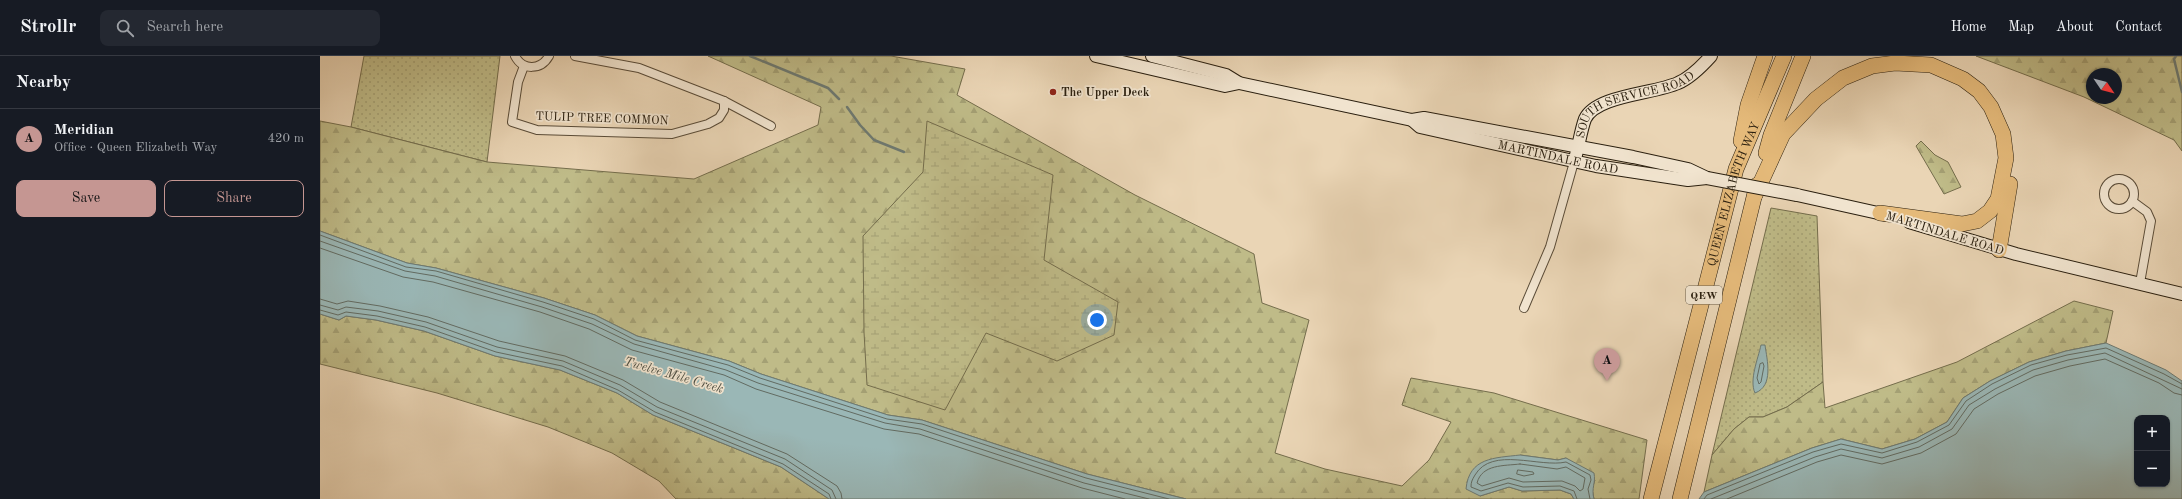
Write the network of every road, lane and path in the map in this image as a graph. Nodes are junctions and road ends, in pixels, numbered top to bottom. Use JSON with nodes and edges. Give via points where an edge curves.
{"nodes":[{"id":1,"x":515,"y":56,"type":"edge"},
{"id":2,"x":549,"y":56,"type":"edge"},
{"id":3,"x":575,"y":56,"type":"edge"},
{"id":4,"x":1096,"y":56,"type":"edge"},
{"id":5,"x":1155,"y":56,"type":"edge"},
{"id":6,"x":1711,"y":56,"type":"edge"},
{"id":7,"x":1765,"y":56,"type":"edge"},
{"id":8,"x":1784,"y":56,"type":"edge"},
{"id":9,"x":1803,"y":56,"type":"edge"},
{"id":10,"x":524,"y":66,"type":"junction"},
{"id":11,"x":1238,"y":83,"type":"junction"},
{"id":12,"x":724,"y":102,"type":"junction"},
{"id":13,"x":1412,"y":120,"type":"junction"},
{"id":14,"x":771,"y":126,"type":"dead end"},
{"id":15,"x":1578,"y":147,"type":"junction"},
{"id":16,"x":2006,"y":158,"type":"junction"},
{"id":17,"x":1574,"y":162,"type":"junction"},
{"id":18,"x":1736,"y":169,"type":"junction"},
{"id":19,"x":1707,"y":178,"type":"junction"},
{"id":20,"x":1755,"y":195,"type":"junction"},
{"id":21,"x":2132,"y":201,"type":"dead end"},
{"id":22,"x":1880,"y":213,"type":"junction"},
{"id":23,"x":1998,"y":250,"type":"junction"},
{"id":24,"x":2140,"y":283,"type":"junction"},
{"id":25,"x":2182,"y":294,"type":"edge"},
{"id":26,"x":1524,"y":308,"type":"dead end"},
{"id":27,"x":1651,"y":499,"type":"edge"},
{"id":28,"x":1680,"y":499,"type":"edge"}],
"edges":[{"from":1,"to":10,"type":"street"},
{"from":2,"to":10,"type":"street","via":[[536,67]]},
{"from":3,"to":12,"type":"street","via":[[638,68]]},
{"from":4,"to":11,"type":"main road","name":"MARTINDALE ROAD","via":[[1225,86]]},
{"from":5,"to":11,"type":"main road","name":"MARTINDALE ROAD","via":[[1226,75]]},
{"from":6,"to":15,"type":"main road","name":"SOUTH SERVICE ROAD","via":[[1679,83],[1598,105],[1586,118]]},
{"from":7,"to":18,"type":"highway","via":[[1748,105]]},
{"from":8,"to":18,"type":"highway","name":"QUEEN ELIZABETH WAY","number":"QEW"},
{"from":9,"to":20,"type":"highway","name":"QUEEN ELIZABETH WAY","number":"QEW","via":[[1771,135]]},
{"from":10,"to":12,"type":"street","name":"TULIP TREE COMMON","via":[[518,82],[512,122],[537,130],[672,134],[708,124],[719,118],[724,110]]},
{"from":11,"to":13,"type":"main road","name":"MARTINDALE ROAD"},
{"from":12,"to":14,"type":"street"},
{"from":13,"to":15,"type":"main road","name":"MARTINDALE ROAD","via":[[1424,118]]},
{"from":13,"to":17,"type":"main road","name":"MARTINDALE ROAD","via":[[1420,127]]},
{"from":15,"to":17,"type":"main road","name":"SOUTH SERVICE ROAD"},
{"from":15,"to":19,"type":"main road","name":"MARTINDALE ROAD","via":[[1688,169]]},
{"from":16,"to":20,"type":"highway","via":[[2003,134],[1991,107],[1979,91],[1932,65],[1883,64],[1843,78],[1816,98],[1799,115],[1783,134]]},
{"from":16,"to":22,"type":"highway","via":[[1998,199],[1990,211],[1977,221],[1962,224]]},
{"from":16,"to":23,"type":"highway","via":[[2011,172],[2010,185]]},
{"from":17,"to":19,"type":"main road","name":"MARTINDALE ROAD","via":[[1673,179]]},
{"from":17,"to":26,"type":"street","via":[[1550,248]]},
{"from":18,"to":27,"type":"highway","name":"QUEEN ELIZABETH WAY","number":"QEW"},
{"from":19,"to":22,"type":"main road","name":"MARTINDALE ROAD","bridge":true},
{"from":20,"to":28,"type":"highway","name":"QUEEN ELIZABETH WAY","number":"QEW"},
{"from":21,"to":24,"type":"street","via":[[2147,212],[2151,221]]},
{"from":22,"to":23,"type":"main road","name":"MARTINDALE ROAD"},
{"from":23,"to":24,"type":"main road","name":"MARTINDALE ROAD"},
{"from":24,"to":25,"type":"main road","name":"MARTINDALE ROAD"}]}
